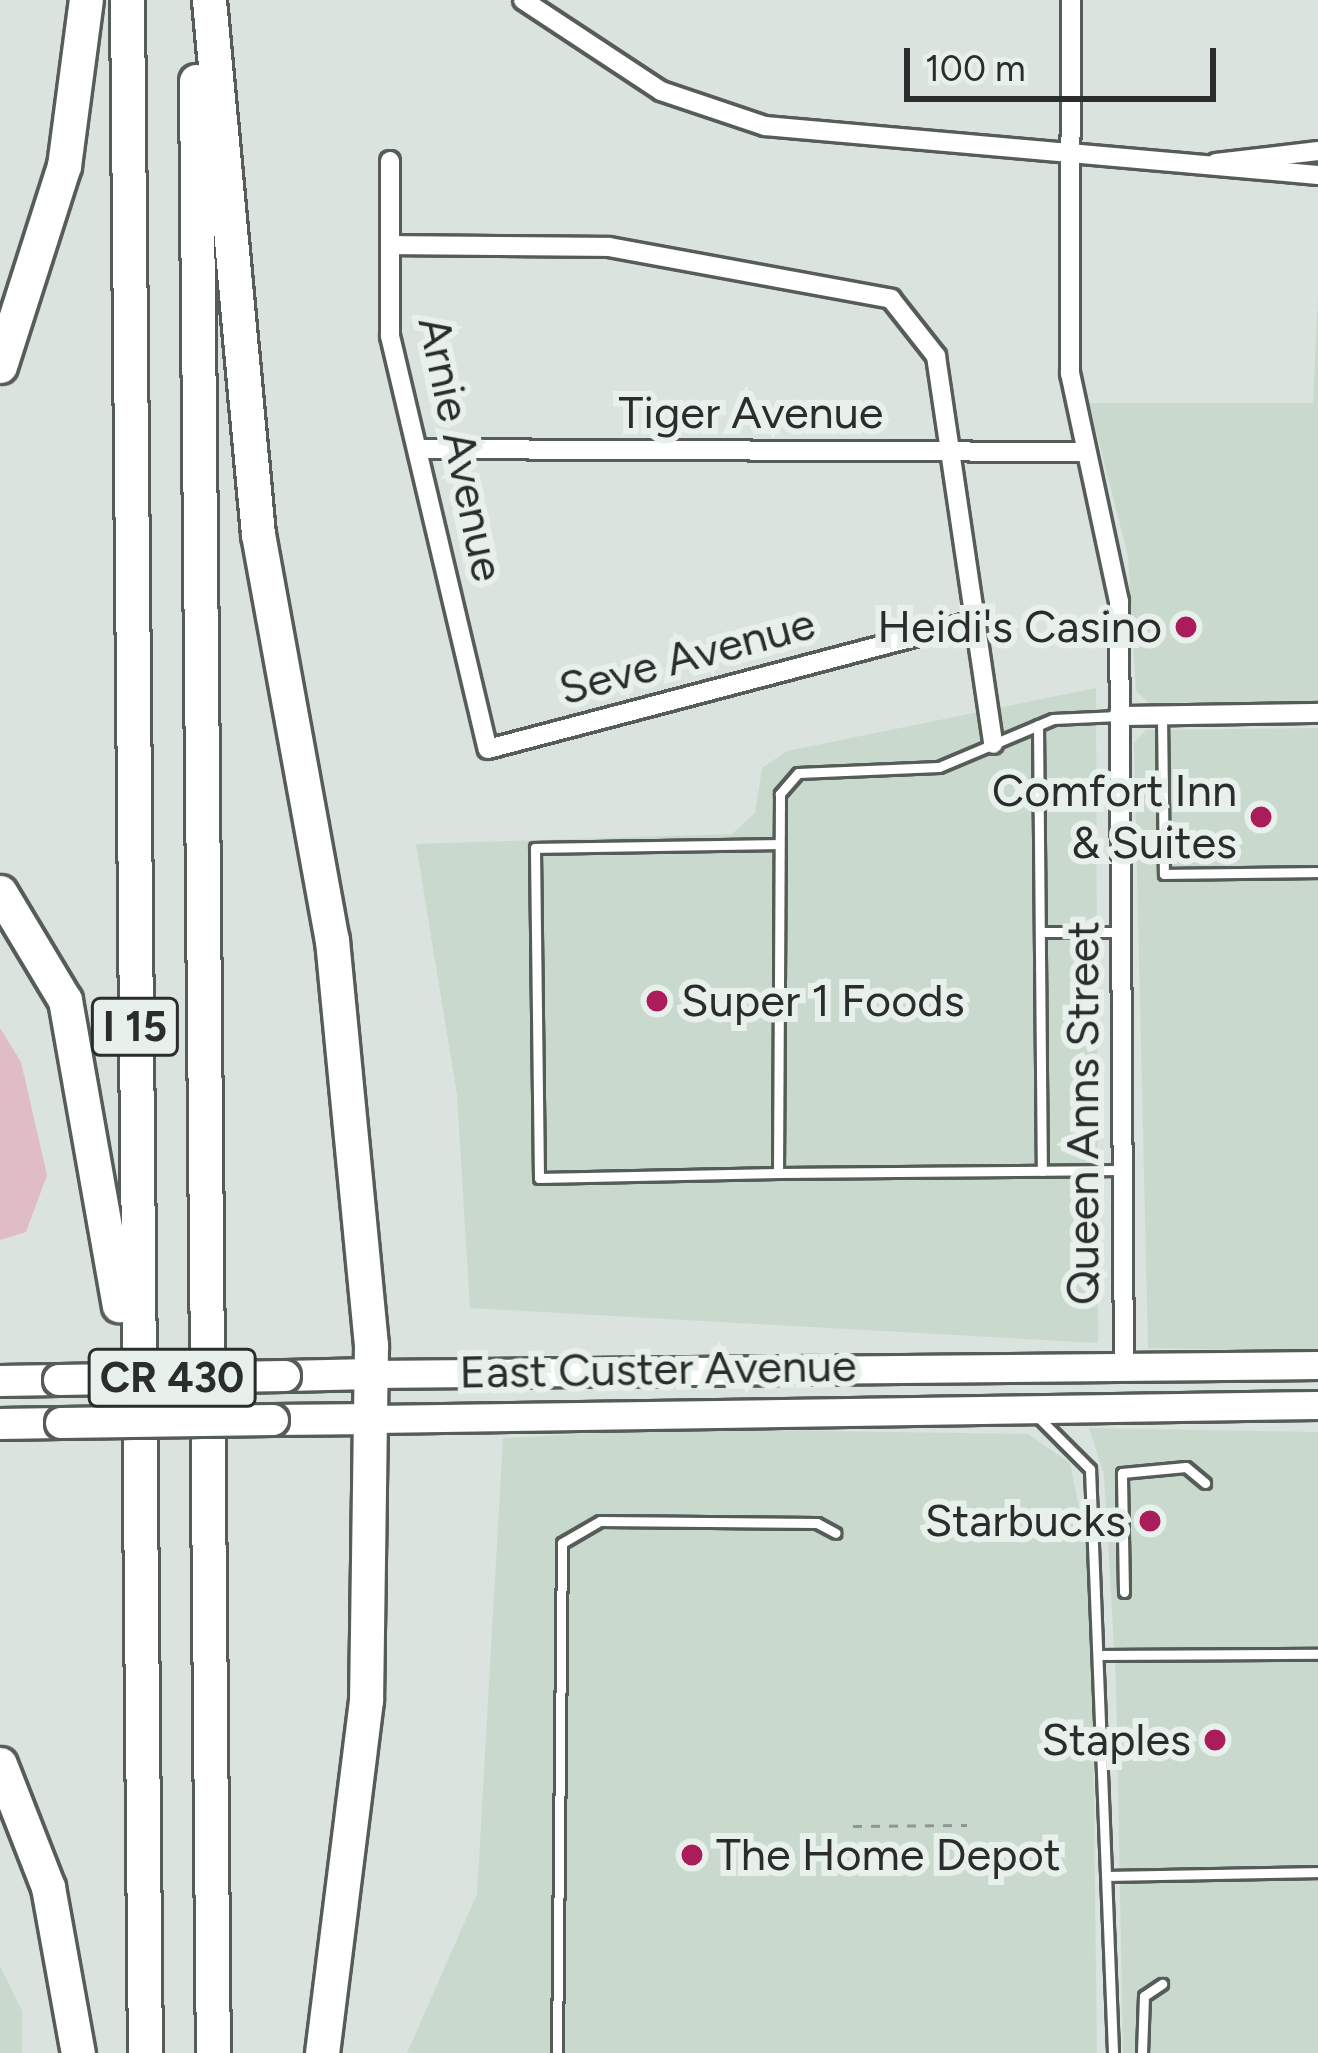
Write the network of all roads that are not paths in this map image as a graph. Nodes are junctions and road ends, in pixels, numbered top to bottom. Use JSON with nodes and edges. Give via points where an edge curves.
{"nodes":[{"id":1,"x":86,"y":0,"type":"edge"},
{"id":2,"x":127,"y":0,"type":"edge"},
{"id":3,"x":195,"y":0,"type":"edge"},
{"id":4,"x":208,"y":0,"type":"edge"},
{"id":5,"x":523,"y":0,"type":"edge"},
{"id":6,"x":1071,"y":0,"type":"edge"},
{"id":7,"x":1318,"y":151,"type":"edge"},
{"id":8,"x":1077,"y":156,"type":"junction"},
{"id":9,"x":390,"y":161,"type":"dead end"},
{"id":10,"x":1214,"y":163,"type":"junction"},
{"id":11,"x":1318,"y":176,"type":"edge"},
{"id":12,"x":390,"y":245,"type":"junction"},
{"id":13,"x":0,"y":366,"type":"edge"},
{"id":14,"x":417,"y":449,"type":"junction"},
{"id":15,"x":1084,"y":452,"type":"junction"},
{"id":16,"x":951,"y":453,"type":"junction"},
{"id":17,"x":975,"y":621,"type":"junction"},
{"id":18,"x":1318,"y":713,"type":"edge"},
{"id":19,"x":1118,"y":716,"type":"junction"},
{"id":20,"x":1162,"y":716,"type":"junction"},
{"id":21,"x":1038,"y":725,"type":"junction"},
{"id":22,"x":993,"y":744,"type":"junction"},
{"id":23,"x":488,"y":748,"type":"joint"},
{"id":24,"x":778,"y":844,"type":"junction"},
{"id":25,"x":1318,"y":872,"type":"edge"},
{"id":26,"x":0,"y":892,"type":"edge"},
{"id":27,"x":1040,"y":932,"type":"junction"},
{"id":28,"x":1120,"y":932,"type":"junction"},
{"id":29,"x":1124,"y":1170,"type":"junction"},
{"id":30,"x":1042,"y":1171,"type":"junction"},
{"id":31,"x":778,"y":1173,"type":"junction"},
{"id":32,"x":1318,"y":1365,"type":"edge"},
{"id":33,"x":1124,"y":1368,"type":"junction"},
{"id":34,"x":371,"y":1375,"type":"junction"},
{"id":35,"x":0,"y":1381,"type":"edge"},
{"id":36,"x":1318,"y":1405,"type":"edge"},
{"id":37,"x":995,"y":1408,"type":"junction"},
{"id":38,"x":374,"y":1419,"type":"junction"},
{"id":39,"x":0,"y":1424,"type":"edge"},
{"id":40,"x":1205,"y":1483,"type":"dead end"},
{"id":41,"x":836,"y":1533,"type":"dead end"},
{"id":42,"x":140,"y":1548,"type":"junction"},
{"id":43,"x":1124,"y":1592,"type":"dead end"},
{"id":44,"x":1318,"y":1654,"type":"edge"},
{"id":45,"x":1103,"y":1655,"type":"junction"},
{"id":46,"x":0,"y":1764,"type":"edge"},
{"id":47,"x":1318,"y":1872,"type":"edge"},
{"id":48,"x":1109,"y":1876,"type":"junction"},
{"id":49,"x":1162,"y":1984,"type":"dead end"},
{"id":50,"x":78,"y":2053,"type":"edge"},
{"id":51,"x":145,"y":2053,"type":"edge"},
{"id":52,"x":213,"y":2053,"type":"edge"},
{"id":53,"x":322,"y":2053,"type":"edge"},
{"id":54,"x":556,"y":2053,"type":"edge"},
{"id":55,"x":1113,"y":2053,"type":"edge"},
{"id":56,"x":1142,"y":2053,"type":"edge"}],
"edges":[{"from":1,"to":13,"type":"highway","via":[[64,166]]},
{"from":2,"to":42,"type":"highway","number":"I 15"},
{"from":3,"to":52,"type":"highway","number":"I 15"},
{"from":4,"to":34,"type":"highway","via":[[258,534],[350,1072]]},
{"from":5,"to":8,"type":"street","via":[[661,91],[764,126]]},
{"from":6,"to":8,"type":"street","name":"Queen Anns Street"},
{"from":7,"to":10,"type":"street"},
{"from":8,"to":10,"type":"street"},
{"from":8,"to":15,"type":"street","name":"Queen Anns Street","via":[[1070,374]]},
{"from":9,"to":12,"type":"street","name":"Arnie Avenue"},
{"from":10,"to":11,"type":"street"},
{"from":12,"to":14,"type":"street","name":"Arnie Avenue","via":[[390,336]]},
{"from":12,"to":16,"type":"street","via":[[608,247],[866,287],[919,325],[936,356]]},
{"from":14,"to":16,"type":"street","name":"Tiger Avenue"},
{"from":14,"to":23,"type":"street","name":"Arnie Avenue"},
{"from":15,"to":16,"type":"street","name":"Tiger Avenue"},
{"from":15,"to":19,"type":"street","name":"Queen Anns Street","via":[[1112,550]]},
{"from":16,"to":17,"type":"street"},
{"from":17,"to":22,"type":"street"},
{"from":17,"to":23,"type":"street","name":"Seve Avenue"},
{"from":18,"to":20,"type":"street"},
{"from":19,"to":20,"type":"street"},
{"from":19,"to":21,"type":"lane"},
{"from":19,"to":28,"type":"street","name":"Queen Anns Street"},
{"from":20,"to":25,"type":"lane","via":[[1164,874]]},
{"from":21,"to":22,"type":"lane"},
{"from":21,"to":27,"type":"lane"},
{"from":22,"to":24,"type":"lane","via":[[939,766],[798,772],[780,794]]},
{"from":24,"to":31,"type":"lane"},
{"from":24,"to":31,"type":"lane","via":[[535,848],[539,1178]]},
{"from":26,"to":42,"type":"highway","via":[[65,1000],[85,1076]]},
{"from":27,"to":28,"type":"lane"},
{"from":27,"to":30,"type":"lane"},
{"from":28,"to":29,"type":"street","name":"Queen Anns Street"},
{"from":29,"to":30,"type":"lane"},
{"from":29,"to":33,"type":"street","name":"Queen Anns Street"},
{"from":30,"to":31,"type":"lane"},
{"from":32,"to":33,"type":"main road","name":"East Custer Avenue","number":"CR 430"},
{"from":33,"to":34,"type":"main road","name":"East Custer Avenue","number":"CR 430"},
{"from":34,"to":35,"type":"main road","name":"East Custer Avenue","number":"CR 430","bridge":true},
{"from":34,"to":38,"type":"highway"},
{"from":36,"to":37,"type":"main road","name":"East Custer Avenue","number":"CR 430"},
{"from":37,"to":38,"type":"main road","name":"East Custer Avenue","number":"CR 430"},
{"from":37,"to":45,"type":"lane","via":[[1049,1422],[1090,1469]]},
{"from":38,"to":39,"type":"main road","name":"East Custer Avenue","number":"CR 430","bridge":true},
{"from":38,"to":53,"type":"highway","via":[[366,1700]]},
{"from":40,"to":43,"type":"lane","via":[[1186,1467],[1122,1473]]},
{"from":41,"to":54,"type":"lane","via":[[817,1522],[600,1521],[562,1543]]},
{"from":42,"to":51,"type":"highway","number":"I 15"},
{"from":44,"to":45,"type":"lane"},
{"from":45,"to":48,"type":"lane"},
{"from":46,"to":50,"type":"highway","via":[[48,1887]]},
{"from":47,"to":48,"type":"lane"},
{"from":48,"to":55,"type":"lane"},
{"from":49,"to":56,"type":"lane","via":[[1144,1996]]}]}
